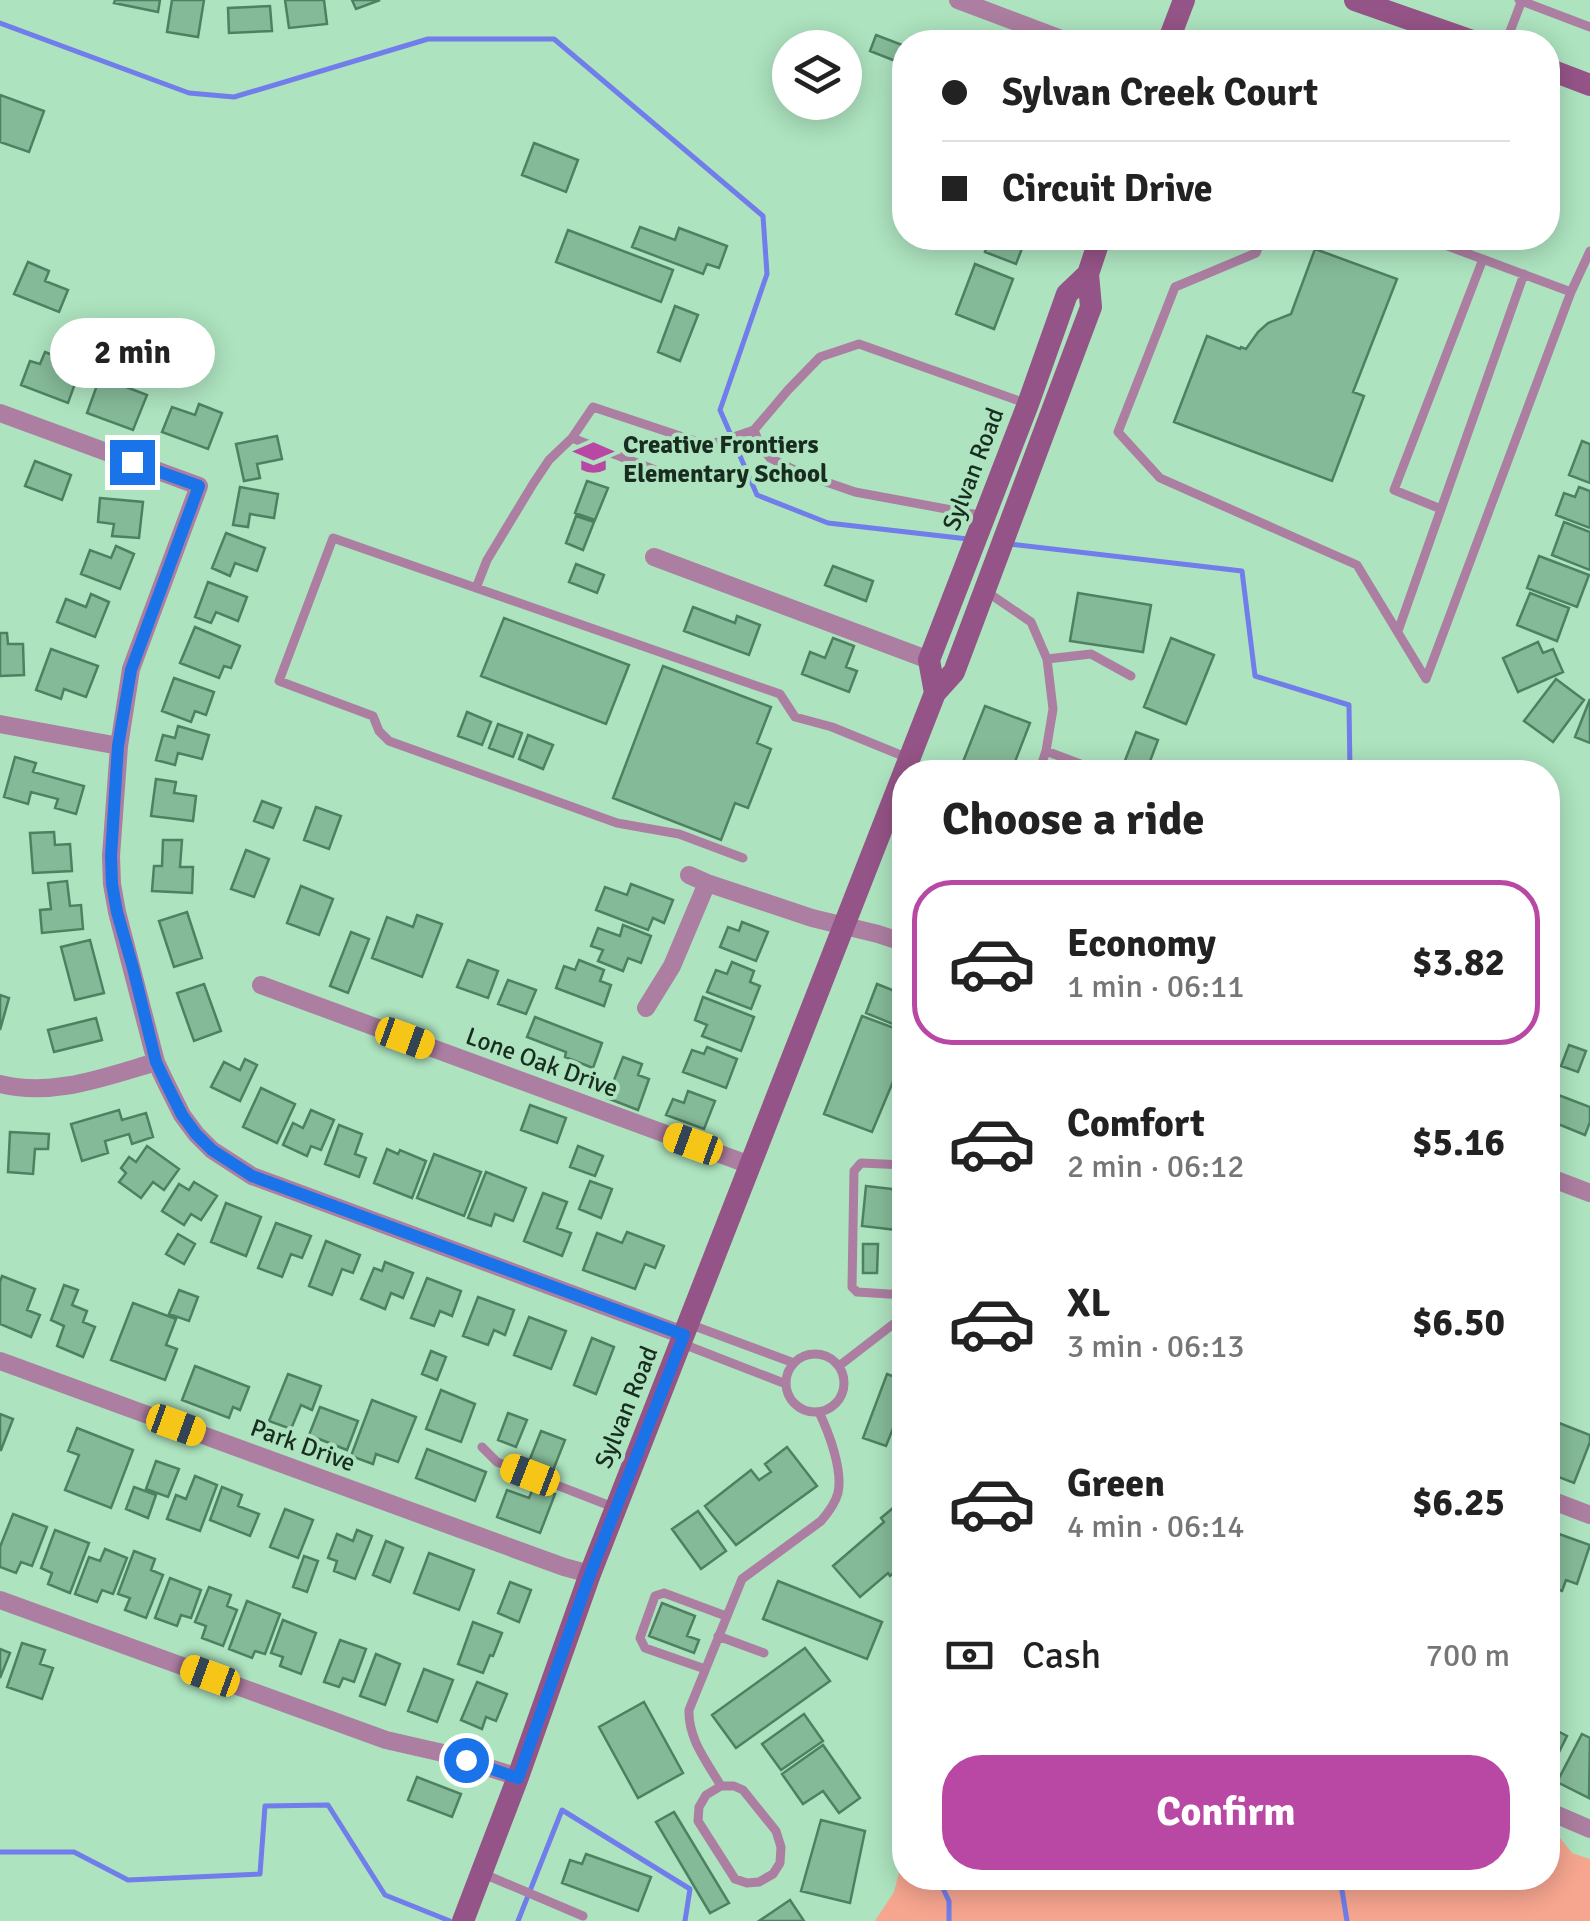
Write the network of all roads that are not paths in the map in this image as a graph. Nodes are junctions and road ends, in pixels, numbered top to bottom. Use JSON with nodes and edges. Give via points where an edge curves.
{"nodes":[{"id":1,"x":958,"y":0,"type":"edge"},
{"id":2,"x":1184,"y":0,"type":"edge"},
{"id":3,"x":1355,"y":0,"type":"edge"},
{"id":4,"x":1521,"y":0,"type":"edge"},
{"id":5,"x":1590,"y":27,"type":"edge"},
{"id":6,"x":1037,"y":30,"type":"edge"},
{"id":7,"x":1173,"y":30,"type":"edge"},
{"id":8,"x":1436,"y":30,"type":"edge"},
{"id":9,"x":1510,"y":30,"type":"edge"},
{"id":10,"x":1560,"y":74,"type":"edge"},
{"id":11,"x":1590,"y":85,"type":"edge"},
{"id":12,"x":1096,"y":250,"type":"edge"},
{"id":13,"x":1257,"y":250,"type":"edge"},
{"id":14,"x":1459,"y":250,"type":"edge"},
{"id":15,"x":1590,"y":250,"type":"edge"},
{"id":16,"x":1483,"y":259,"type":"junction"},
{"id":17,"x":1088,"y":274,"type":"junction"},
{"id":18,"x":1524,"y":274,"type":"junction"},
{"id":19,"x":1572,"y":292,"type":"junction"},
{"id":20,"x":1028,"y":404,"type":"junction"},
{"id":21,"x":0,"y":413,"type":"edge"},
{"id":22,"x":748,"y":432,"type":"junction"},
{"id":23,"x":572,"y":438,"type":"junction"},
{"id":24,"x":658,"y":471,"type":"dead end"},
{"id":25,"x":1441,"y":508,"type":"junction"},
{"id":26,"x":982,"y":522,"type":"junction"},
{"id":27,"x":654,"y":558,"type":"dead end"},
{"id":28,"x":476,"y":588,"type":"junction"},
{"id":29,"x":984,"y":590,"type":"junction"},
{"id":30,"x":1398,"y":631,"type":"junction"},
{"id":31,"x":1047,"y":659,"type":"junction"},
{"id":32,"x":929,"y":660,"type":"junction"},
{"id":33,"x":1131,"y":676,"type":"dead end"},
{"id":34,"x":935,"y":692,"type":"junction"},
{"id":35,"x":0,"y":724,"type":"edge"},
{"id":36,"x":118,"y":746,"type":"junction"},
{"id":37,"x":1046,"y":752,"type":"junction"},
{"id":38,"x":908,"y":758,"type":"joint"},
{"id":39,"x":1043,"y":760,"type":"edge"},
{"id":40,"x":1068,"y":760,"type":"edge"},
{"id":41,"x":892,"y":800,"type":"edge"},
{"id":42,"x":742,"y":858,"type":"dead end"},
{"id":43,"x":689,"y":875,"type":"dead end"},
{"id":44,"x":707,"y":884,"type":"junction"},
{"id":45,"x":844,"y":925,"type":"junction"},
{"id":46,"x":892,"y":940,"type":"edge"},
{"id":47,"x":261,"y":985,"type":"dead end"},
{"id":48,"x":646,"y":1008,"type":"dead end"},
{"id":49,"x":156,"y":1062,"type":"junction"},
{"id":50,"x":0,"y":1084,"type":"edge"},
{"id":51,"x":750,"y":1164,"type":"junction"},
{"id":52,"x":892,"y":1164,"type":"edge"},
{"id":53,"x":1560,"y":1181,"type":"edge"},
{"id":54,"x":1590,"y":1192,"type":"edge"},
{"id":55,"x":892,"y":1297,"type":"edge"},
{"id":56,"x":892,"y":1325,"type":"edge"},
{"id":57,"x":684,"y":1334,"type":"junction"},
{"id":58,"x":0,"y":1360,"type":"edge"},
{"id":59,"x":794,"y":1364,"type":"junction"},
{"id":60,"x":839,"y":1366,"type":"junction"},
{"id":61,"x":786,"y":1384,"type":"junction"},
{"id":62,"x":819,"y":1412,"type":"junction"},
{"id":63,"x":482,"y":1447,"type":"dead end"},
{"id":64,"x":1560,"y":1503,"type":"edge"},
{"id":65,"x":616,"y":1508,"type":"junction"},
{"id":66,"x":1590,"y":1515,"type":"edge"},
{"id":67,"x":590,"y":1574,"type":"junction"},
{"id":68,"x":0,"y":1600,"type":"edge"},
{"id":69,"x":726,"y":1616,"type":"junction"},
{"id":70,"x":718,"y":1636,"type":"junction"},
{"id":71,"x":764,"y":1653,"type":"dead end"},
{"id":72,"x":704,"y":1669,"type":"junction"},
{"id":73,"x":518,"y":1778,"type":"junction"},
{"id":74,"x":721,"y":1786,"type":"junction"},
{"id":75,"x":1560,"y":1816,"type":"edge"},
{"id":76,"x":1590,"y":1830,"type":"edge"},
{"id":77,"x":482,"y":1873,"type":"junction"},
{"id":78,"x":583,"y":1916,"type":"dead end"},
{"id":79,"x":464,"y":1918,"type":"edge"}],
"edges":[{"from":1,"to":6,"type":"street"},
{"from":2,"to":7,"type":"main road"},
{"from":3,"to":8,"type":"main road"},
{"from":4,"to":5,"type":"lane"},
{"from":4,"to":9,"type":"lane"},
{"from":10,"to":11,"type":"main road"},
{"from":12,"to":17,"type":"main road","name":"Sylvan Road"},
{"from":13,"to":30,"type":"lane","via":[[1174,287],[1118,432],[1160,478],[1357,564]]},
{"from":14,"to":16,"type":"lane"},
{"from":15,"to":19,"type":"lane"},
{"from":16,"to":18,"type":"lane"},
{"from":16,"to":25,"type":"lane","via":[[1394,490]]},
{"from":17,"to":20,"type":"main road","name":"Sylvan Road","via":[[1067,294]]},
{"from":17,"to":29,"type":"main road","name":"Sylvan Road","via":[[1090,308]]},
{"from":18,"to":19,"type":"lane"},
{"from":18,"to":25,"type":"lane"},
{"from":19,"to":30,"type":"lane","via":[[1426,679]]},
{"from":20,"to":22,"type":"lane","via":[[859,344],[820,358]]},
{"from":20,"to":26,"type":"main road","name":"Sylvan Road"},
{"from":21,"to":36,"type":"street","via":[[199,486],[131,670]]},
{"from":22,"to":23,"type":"lane","via":[[704,444],[593,408]]},
{"from":22,"to":26,"type":"lane","via":[[770,458],[804,474]]},
{"from":23,"to":24,"type":"lane"},
{"from":23,"to":28,"type":"lane","via":[[533,484]]},
{"from":25,"to":30,"type":"lane"},
{"from":26,"to":32,"type":"main road","name":"Sylvan Road"},
{"from":27,"to":32,"type":"street"},
{"from":28,"to":38,"type":"lane","via":[[780,694],[795,717]]},
{"from":28,"to":42,"type":"lane","via":[[332,538],[280,681],[372,716],[389,742]]},
{"from":29,"to":31,"type":"lane","via":[[1032,622]]},
{"from":29,"to":34,"type":"main road","name":"Sylvan Road","via":[[954,672]]},
{"from":31,"to":33,"type":"lane","via":[[1090,654]]},
{"from":31,"to":37,"type":"lane","via":[[1054,709]]},
{"from":32,"to":34,"type":"main road"},
{"from":34,"to":38,"type":"main road","name":"Sylvan Road"},
{"from":35,"to":36,"type":"street"},
{"from":36,"to":49,"type":"street","via":[[112,884]]},
{"from":37,"to":39,"type":"lane"},
{"from":37,"to":40,"type":"lane"},
{"from":41,"to":45,"type":"main road","name":"Sylvan Road"},
{"from":43,"to":44,"type":"street"},
{"from":44,"to":45,"type":"street"},
{"from":44,"to":48,"type":"street"},
{"from":45,"to":46,"type":"street"},
{"from":45,"to":51,"type":"main road","name":"Sylvan Road"},
{"from":47,"to":51,"type":"street","name":"Lone Oak Drive"},
{"from":49,"to":50,"type":"street","via":[[62,1088]]},
{"from":49,"to":57,"type":"street","via":[[196,1134],[252,1176]]},
{"from":51,"to":57,"type":"main road","name":"Sylvan Road"},
{"from":52,"to":55,"type":"lane","via":[[861,1163],[854,1171],[852,1287]]},
{"from":53,"to":54,"type":"street"},
{"from":56,"to":60,"type":"lane"},
{"from":57,"to":59,"type":"lane"},
{"from":57,"to":61,"type":"lane"},
{"from":57,"to":65,"type":"main road","name":"Sylvan Road"},
{"from":58,"to":67,"type":"street","name":"Park Drive"},
{"from":59,"to":60,"type":"lane","via":[[817,1354]]},
{"from":59,"to":61,"type":"lane"},
{"from":60,"to":62,"type":"lane","via":[[842,1396]]},
{"from":61,"to":62,"type":"lane","via":[[793,1402]]},
{"from":62,"to":69,"type":"lane","via":[[840,1477],[838,1494],[822,1522],[742,1579]]},
{"from":63,"to":65,"type":"lane","via":[[497,1462]]},
{"from":64,"to":66,"type":"street"},
{"from":65,"to":67,"type":"main road","name":"Sylvan Road"},
{"from":67,"to":73,"type":"main road","name":"Sylvan Road"},
{"from":68,"to":73,"type":"street","via":[[386,1740]]},
{"from":69,"to":70,"type":"lane"},
{"from":69,"to":72,"type":"lane","via":[[664,1593],[655,1596],[640,1638],[646,1648]]},
{"from":70,"to":71,"type":"lane"},
{"from":70,"to":72,"type":"lane"},
{"from":72,"to":74,"type":"lane","via":[[688,1724]]},
{"from":73,"to":77,"type":"main road","name":"Sylvan Road"},
{"from":74,"to":74,"type":"lane","via":[[706,1796],[698,1821],[736,1878],[759,1882],[780,1863],[776,1831],[743,1790]]},
{"from":75,"to":76,"type":"street"},
{"from":77,"to":78,"type":"lane"},
{"from":77,"to":79,"type":"main road","name":"Sylvan Road"}]}
